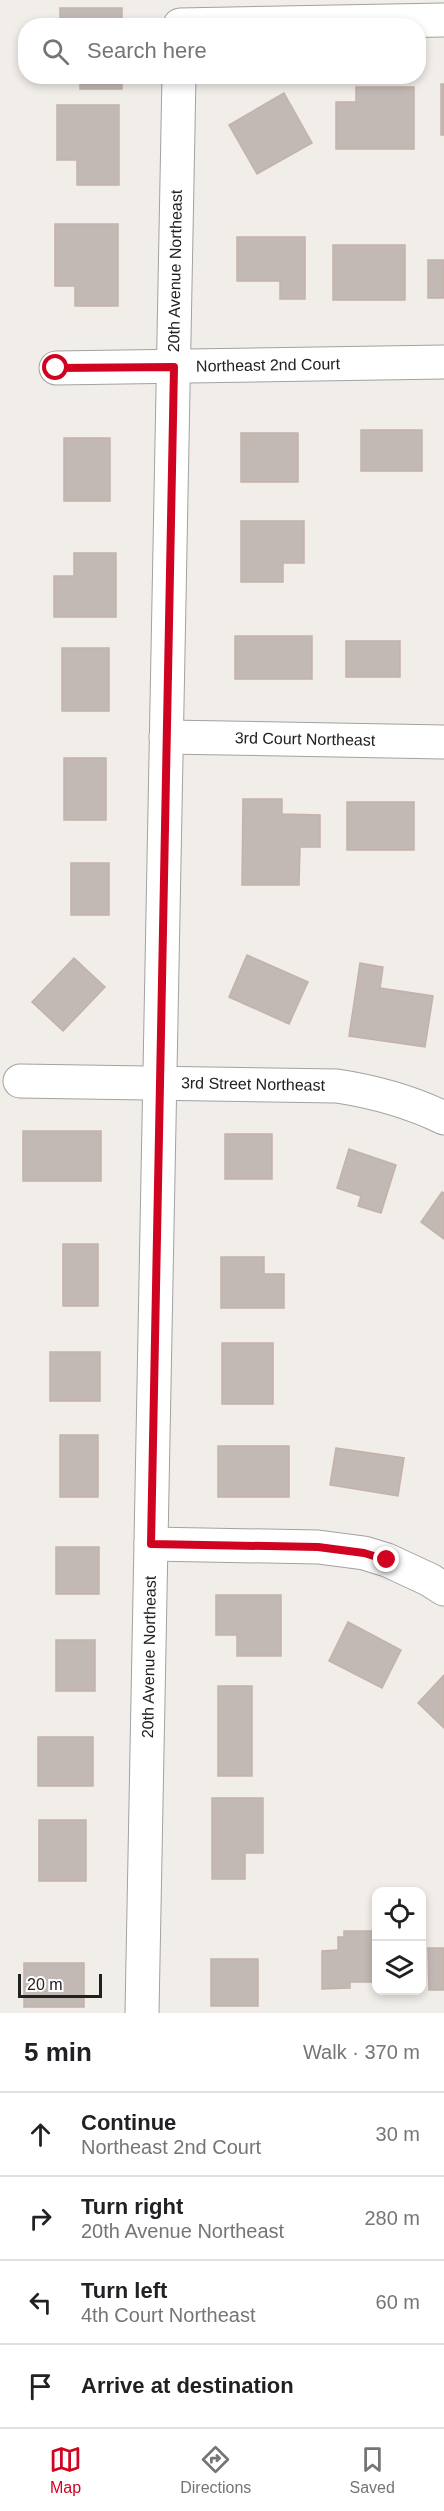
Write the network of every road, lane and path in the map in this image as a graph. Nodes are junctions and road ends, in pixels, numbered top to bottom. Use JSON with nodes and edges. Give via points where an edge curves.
{"nodes":[{"id":1,"x":180,"y":0,"type":"edge"},
{"id":2,"x":180,"y":18,"type":"edge"},
{"id":3,"x":426,"y":20,"type":"edge"},
{"id":4,"x":444,"y":20,"type":"edge"},
{"id":5,"x":179,"y":84,"type":"edge"},
{"id":6,"x":444,"y":362,"type":"edge"},
{"id":7,"x":174,"y":367,"type":"junction"},
{"id":8,"x":56,"y":368,"type":"dead end"},
{"id":9,"x":166,"y":737,"type":"junction"},
{"id":10,"x":444,"y":742,"type":"edge"},
{"id":11,"x":20,"y":1081,"type":"dead end"},
{"id":12,"x":160,"y":1082,"type":"junction"},
{"id":13,"x":444,"y":1118,"type":"edge"},
{"id":14,"x":151,"y":1544,"type":"junction"},
{"id":15,"x":444,"y":1589,"type":"edge"},
{"id":16,"x":142,"y":2013,"type":"edge"}],
"edges":[{"from":1,"to":2,"type":"street"},
{"from":3,"to":4,"type":"street"},
{"from":5,"to":7,"type":"street","name":"20th Avenue Northeast"},
{"from":6,"to":7,"type":"street","name":"Northeast 2nd Court"},
{"from":7,"to":8,"type":"street","name":"Northeast 2nd Court"},
{"from":7,"to":9,"type":"street","name":"20th Avenue Northeast"},
{"from":9,"to":10,"type":"street","name":"3rd Court Northeast"},
{"from":9,"to":12,"type":"street","name":"20th Avenue Northeast"},
{"from":11,"to":12,"type":"street","name":"3rd Street Northeast"},
{"from":12,"to":13,"type":"street","name":"3rd Street Northeast","via":[[337,1086],[376,1092]]},
{"from":12,"to":14,"type":"street","name":"20th Avenue Northeast"},
{"from":14,"to":15,"type":"street","via":[[318,1547],[364,1553],[387,1560]]},
{"from":14,"to":16,"type":"street","name":"20th Avenue Northeast"}]}
